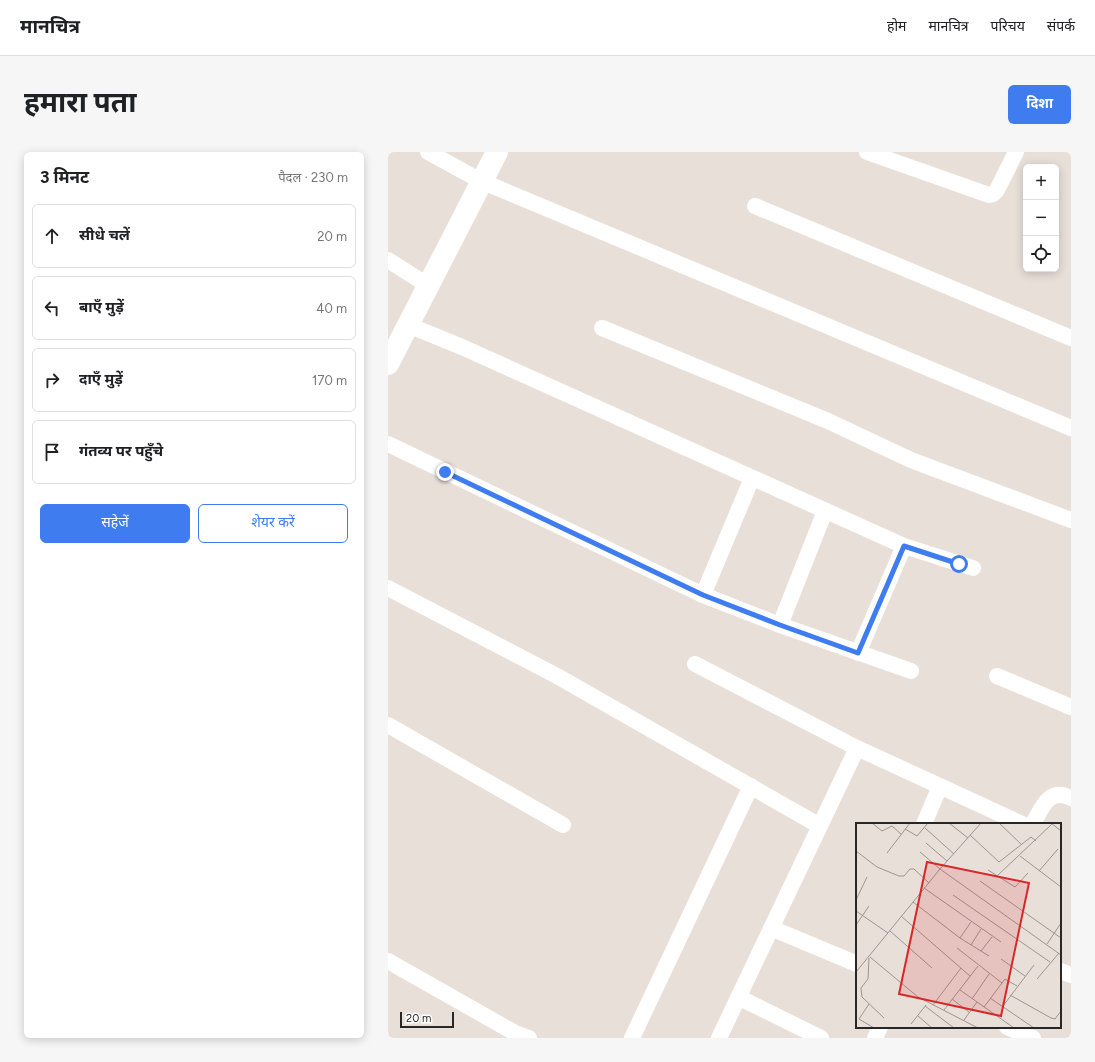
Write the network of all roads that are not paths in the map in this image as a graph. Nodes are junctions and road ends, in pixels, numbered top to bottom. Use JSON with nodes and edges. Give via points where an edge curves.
{"nodes":[{"id":1,"x":428,"y":152,"type":"edge"},
{"id":2,"x":497,"y":152,"type":"edge"},
{"id":3,"x":867,"y":152,"type":"edge"},
{"id":4,"x":1016,"y":152,"type":"edge"},
{"id":5,"x":481,"y":181,"type":"junction"},
{"id":6,"x":755,"y":206,"type":"dead end"},
{"id":7,"x":388,"y":260,"type":"edge"},
{"id":8,"x":429,"y":286,"type":"junction"},
{"id":9,"x":408,"y":325,"type":"junction"},
{"id":10,"x":602,"y":328,"type":"dead end"},
{"id":11,"x":1071,"y":338,"type":"edge"},
{"id":12,"x":388,"y":364,"type":"edge"},
{"id":13,"x":1071,"y":428,"type":"edge"},
{"id":14,"x":388,"y":444,"type":"edge"},
{"id":15,"x":752,"y":478,"type":"junction"},
{"id":16,"x":825,"y":511,"type":"junction"},
{"id":17,"x":1071,"y":520,"type":"edge"},
{"id":18,"x":904,"y":546,"type":"junction"},
{"id":19,"x":973,"y":568,"type":"dead end"},
{"id":20,"x":388,"y":588,"type":"edge"},
{"id":21,"x":703,"y":595,"type":"junction"},
{"id":22,"x":780,"y":625,"type":"junction"},
{"id":23,"x":858,"y":653,"type":"junction"},
{"id":24,"x":695,"y":664,"type":"dead end"},
{"id":25,"x":911,"y":671,"type":"dead end"},
{"id":26,"x":997,"y":676,"type":"dead end"},
{"id":27,"x":1071,"y":707,"type":"edge"},
{"id":28,"x":388,"y":725,"type":"edge"},
{"id":29,"x":857,"y":748,"type":"junction"},
{"id":30,"x":751,"y":786,"type":"junction"},
{"id":31,"x":940,"y":786,"type":"junction"},
{"id":32,"x":1071,"y":798,"type":"edge"},
{"id":33,"x":924,"y":823,"type":"edge"},
{"id":34,"x":1020,"y":823,"type":"edge"},
{"id":35,"x":1034,"y":823,"type":"edge"},
{"id":36,"x":563,"y":825,"type":"dead end"},
{"id":37,"x":820,"y":826,"type":"junction"},
{"id":38,"x":771,"y":928,"type":"junction"},
{"id":39,"x":388,"y":961,"type":"edge"},
{"id":40,"x":856,"y":964,"type":"edge"},
{"id":41,"x":738,"y":997,"type":"junction"},
{"id":42,"x":879,"y":1028,"type":"edge"},
{"id":43,"x":1009,"y":1028,"type":"edge"},
{"id":44,"x":529,"y":1038,"type":"edge"},
{"id":45,"x":632,"y":1038,"type":"edge"},
{"id":46,"x":719,"y":1038,"type":"edge"},
{"id":47,"x":821,"y":1038,"type":"edge"},
{"id":48,"x":874,"y":1038,"type":"edge"},
{"id":49,"x":1033,"y":1038,"type":"edge"}],
"edges":[{"from":1,"to":5,"type":"street"},
{"from":2,"to":5,"type":"street"},
{"from":3,"to":4,"type":"street","via":[[989,195],[997,190]]},
{"from":5,"to":8,"type":"street"},
{"from":5,"to":13,"type":"street"},
{"from":6,"to":11,"type":"street"},
{"from":7,"to":8,"type":"street"},
{"from":8,"to":9,"type":"street"},
{"from":9,"to":12,"type":"street"},
{"from":9,"to":15,"type":"street"},
{"from":10,"to":17,"type":"street","via":[[828,421],[911,460]]},
{"from":14,"to":21,"type":"street"},
{"from":15,"to":16,"type":"street"},
{"from":15,"to":21,"type":"street"},
{"from":16,"to":18,"type":"street"},
{"from":16,"to":22,"type":"street"},
{"from":18,"to":19,"type":"street"},
{"from":18,"to":23,"type":"street"},
{"from":20,"to":30,"type":"street","via":[[557,676]]},
{"from":21,"to":22,"type":"street"},
{"from":22,"to":23,"type":"street"},
{"from":23,"to":25,"type":"street"},
{"from":24,"to":29,"type":"street"},
{"from":26,"to":27,"type":"street"},
{"from":28,"to":36,"type":"street"},
{"from":29,"to":31,"type":"street"},
{"from":29,"to":37,"type":"street"},
{"from":30,"to":37,"type":"street"},
{"from":30,"to":45,"type":"street"},
{"from":31,"to":33,"type":"street"},
{"from":31,"to":34,"type":"street"},
{"from":32,"to":35,"type":"street","via":[[1055,794],[1049,798]]},
{"from":37,"to":38,"type":"street"},
{"from":38,"to":40,"type":"street"},
{"from":38,"to":41,"type":"street"},
{"from":39,"to":44,"type":"street","via":[[515,1034]]},
{"from":41,"to":46,"type":"street"},
{"from":41,"to":47,"type":"street"},
{"from":42,"to":48,"type":"street"},
{"from":43,"to":49,"type":"street"}]}
